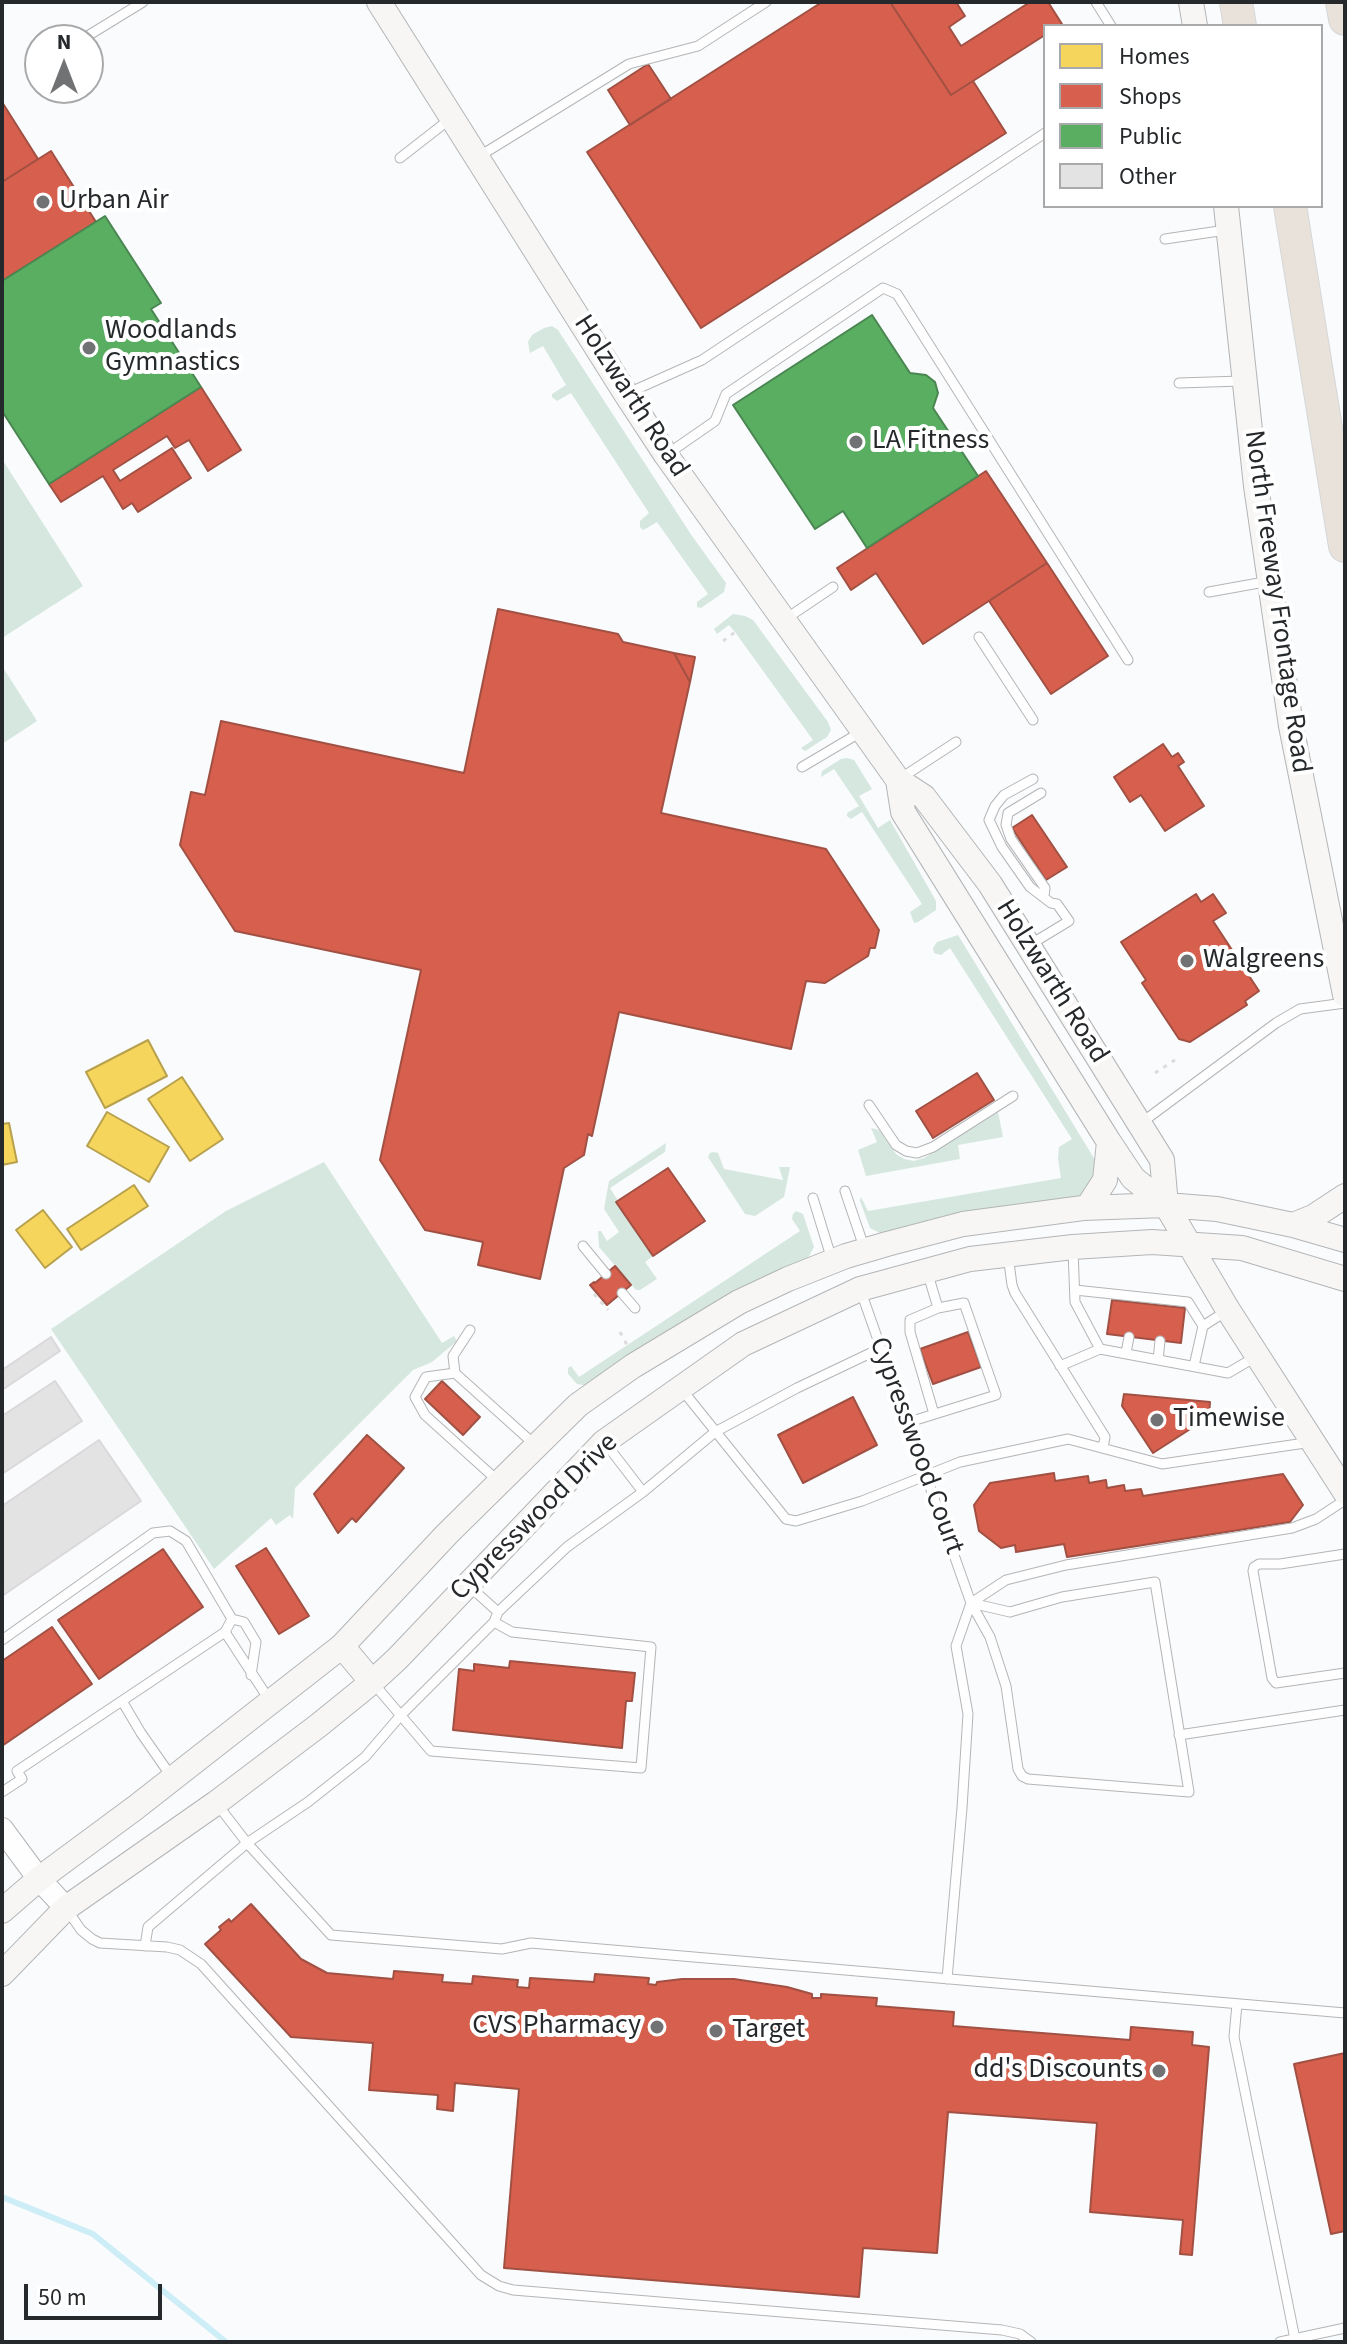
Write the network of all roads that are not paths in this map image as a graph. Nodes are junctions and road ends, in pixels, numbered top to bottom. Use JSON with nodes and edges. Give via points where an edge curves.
{"nodes":[{"id":1,"x":143,"y":2,"type":"edge"},
{"id":2,"x":379,"y":2,"type":"edge"},
{"id":3,"x":766,"y":2,"type":"edge"},
{"id":4,"x":1096,"y":2,"type":"edge"},
{"id":5,"x":1191,"y":2,"type":"edge"},
{"id":6,"x":1236,"y":2,"type":"edge"},
{"id":7,"x":1258,"y":2,"type":"edge"},
{"id":8,"x":1342,"y":2,"type":"edge"},
{"id":9,"x":1345,"y":19,"type":"edge"},
{"id":10,"x":1110,"y":24,"type":"edge"},
{"id":11,"x":1195,"y":24,"type":"edge"},
{"id":12,"x":1240,"y":24,"type":"edge"},
{"id":13,"x":1262,"y":24,"type":"edge"},
{"id":14,"x":104,"y":26,"type":"edge"},
{"id":15,"x":453,"y":117,"type":"junction"},
{"id":16,"x":1043,"y":134,"type":"edge"},
{"id":17,"x":478,"y":157,"type":"junction"},
{"id":18,"x":400,"y":158,"type":"dead end"},
{"id":19,"x":1270,"y":208,"type":"edge"},
{"id":20,"x":1290,"y":208,"type":"edge"},
{"id":21,"x":1228,"y":218,"type":"edge"},
{"id":22,"x":1165,"y":239,"type":"dead end"},
{"id":23,"x":1303,"y":288,"type":"junction"},
{"id":24,"x":1245,"y":381,"type":"junction"},
{"id":25,"x":1179,"y":383,"type":"dead end"},
{"id":26,"x":626,"y":394,"type":"junction"},
{"id":27,"x":666,"y":455,"type":"junction"},
{"id":28,"x":1345,"y":546,"type":"edge"},
{"id":29,"x":1270,"y":581,"type":"junction"},
{"id":30,"x":833,"y":587,"type":"dead end"},
{"id":31,"x":1209,"y":592,"type":"dead end"},
{"id":32,"x":784,"y":620,"type":"junction"},
{"id":33,"x":979,"y":637,"type":"dead end"},
{"id":34,"x":1128,"y":660,"type":"dead end"},
{"id":35,"x":1033,"y":720,"type":"dead end"},
{"id":36,"x":862,"y":731,"type":"junction"},
{"id":37,"x":956,"y":742,"type":"dead end"},
{"id":38,"x":802,"y":767,"type":"dead end"},
{"id":39,"x":1033,"y":779,"type":"dead end"},
{"id":40,"x":898,"y":780,"type":"junction"},
{"id":41,"x":1041,"y":793,"type":"dead end"},
{"id":42,"x":1044,"y":896,"type":"junction"},
{"id":43,"x":1029,"y":946,"type":"junction"},
{"id":44,"x":1345,"y":995,"type":"edge"},
{"id":45,"x":1345,"y":1003,"type":"edge"},
{"id":46,"x":1013,"y":1096,"type":"dead end"},
{"id":47,"x":869,"y":1105,"type":"dead end"},
{"id":48,"x":1140,"y":1124,"type":"junction"},
{"id":49,"x":1109,"y":1142,"type":"junction"},
{"id":50,"x":845,"y":1191,"type":"dead end"},
{"id":51,"x":1345,"y":1196,"type":"edge"},
{"id":52,"x":813,"y":1198,"type":"dead end"},
{"id":53,"x":1166,"y":1205,"type":"junction"},
{"id":54,"x":1087,"y":1208,"type":"junction"},
{"id":55,"x":1293,"y":1225,"type":"junction"},
{"id":56,"x":1345,"y":1240,"type":"edge"},
{"id":57,"x":1187,"y":1244,"type":"junction"},
{"id":58,"x":583,"y":1246,"type":"dead end"},
{"id":59,"x":1073,"y":1247,"type":"junction"},
{"id":60,"x":865,"y":1250,"type":"junction"},
{"id":61,"x":1008,"y":1255,"type":"junction"},
{"id":62,"x":832,"y":1261,"type":"junction"},
{"id":63,"x":927,"y":1271,"type":"junction"},
{"id":64,"x":606,"y":1274,"type":"dead end"},
{"id":65,"x":1345,"y":1279,"type":"edge"},
{"id":66,"x":860,"y":1289,"type":"junction"},
{"id":67,"x":1075,"y":1290,"type":"junction"},
{"id":68,"x":622,"y":1293,"type":"dead end"},
{"id":69,"x":635,"y":1308,"type":"dead end"},
{"id":70,"x":938,"y":1308,"type":"junction"},
{"id":71,"x":1228,"y":1310,"type":"junction"},
{"id":72,"x":1203,"y":1326,"type":"junction"},
{"id":73,"x":470,"y":1330,"type":"dead end"},
{"id":74,"x":1129,"y":1337,"type":"dead end"},
{"id":75,"x":1160,"y":1341,"type":"dead end"},
{"id":76,"x":879,"y":1349,"type":"junction"},
{"id":77,"x":1100,"y":1349,"type":"junction"},
{"id":78,"x":1126,"y":1353,"type":"junction"},
{"id":79,"x":1257,"y":1356,"type":"junction"},
{"id":80,"x":1158,"y":1360,"type":"junction"},
{"id":81,"x":1060,"y":1366,"type":"junction"},
{"id":82,"x":1194,"y":1366,"type":"junction"},
{"id":83,"x":455,"y":1373,"type":"junction"},
{"id":84,"x":681,"y":1388,"type":"junction"},
{"id":85,"x":578,"y":1405,"type":"junction"},
{"id":86,"x":934,"y":1414,"type":"junction"},
{"id":87,"x":906,"y":1423,"type":"junction"},
{"id":88,"x":715,"y":1432,"type":"junction"},
{"id":89,"x":604,"y":1442,"type":"junction"},
{"id":90,"x":1312,"y":1442,"type":"junction"},
{"id":91,"x":536,"y":1446,"type":"junction"},
{"id":92,"x":1103,"y":1448,"type":"junction"},
{"id":93,"x":925,"y":1475,"type":"junction"},
{"id":94,"x":499,"y":1483,"type":"junction"},
{"id":95,"x":643,"y":1492,"type":"junction"},
{"id":96,"x":1345,"y":1492,"type":"edge"},
{"id":97,"x":1345,"y":1500,"type":"edge"},
{"id":98,"x":1345,"y":1554,"type":"edge"},
{"id":99,"x":468,"y":1585,"type":"junction"},
{"id":100,"x":971,"y":1603,"type":"junction"},
{"id":101,"x":496,"y":1617,"type":"junction"},
{"id":102,"x":232,"y":1619,"type":"junction"},
{"id":103,"x":225,"y":1632,"type":"junction"},
{"id":104,"x":2,"y":1640,"type":"edge"},
{"id":105,"x":342,"y":1646,"type":"junction"},
{"id":106,"x":1345,"y":1673,"type":"edge"},
{"id":107,"x":251,"y":1675,"type":"junction"},
{"id":108,"x":372,"y":1682,"type":"junction"},
{"id":109,"x":122,"y":1701,"type":"junction"},
{"id":110,"x":270,"y":1703,"type":"junction"},
{"id":111,"x":1345,"y":1710,"type":"edge"},
{"id":112,"x":401,"y":1715,"type":"junction"},
{"id":113,"x":1179,"y":1735,"type":"junction"},
{"id":114,"x":173,"y":1779,"type":"junction"},
{"id":115,"x":2,"y":1792,"type":"edge"},
{"id":116,"x":216,"y":1803,"type":"junction"},
{"id":117,"x":2,"y":1829,"type":"edge"},
{"id":118,"x":247,"y":1843,"type":"junction"},
{"id":119,"x":39,"y":1879,"type":"junction"},
{"id":120,"x":66,"y":1908,"type":"junction"},
{"id":121,"x":2,"y":1911,"type":"edge"},
{"id":122,"x":145,"y":1946,"type":"junction"},
{"id":123,"x":2,"y":1974,"type":"edge"},
{"id":124,"x":947,"y":1979,"type":"junction"},
{"id":125,"x":1237,"y":2004,"type":"junction"},
{"id":126,"x":1345,"y":2013,"type":"edge"},
{"id":127,"x":1345,"y":2328,"type":"edge"},
{"id":128,"x":1295,"y":2339,"type":"junction"},
{"id":129,"x":1031,"y":2342,"type":"edge"},
{"id":130,"x":1280,"y":2342,"type":"edge"}],
"edges":[{"from":1,"to":14,"type":"lane"},
{"from":2,"to":15,"type":"main road","name":"Holzwarth Road"},
{"from":3,"to":17,"type":"lane","via":[[698,46],[629,64]]},
{"from":4,"to":10,"type":"lane"},
{"from":5,"to":11,"type":"main road"},
{"from":6,"to":12,"type":"highway"},
{"from":7,"to":13,"type":"highway"},
{"from":8,"to":9,"type":"highway"},
{"from":15,"to":17,"type":"main road","name":"Holzwarth Road"},
{"from":15,"to":18,"type":"lane"},
{"from":16,"to":26,"type":"lane","via":[[702,360]]},
{"from":17,"to":26,"type":"main road","name":"Holzwarth Road"},
{"from":19,"to":23,"type":"highway","via":[[1279,260]]},
{"from":20,"to":23,"type":"highway"},
{"from":21,"to":22,"type":"lane"},
{"from":21,"to":24,"type":"main road","name":"North Freeway Frontage Road"},
{"from":23,"to":28,"type":"highway"},
{"from":24,"to":25,"type":"lane"},
{"from":24,"to":29,"type":"main road","name":"North Freeway Frontage Road"},
{"from":26,"to":27,"type":"main road","name":"Holzwarth Road"},
{"from":27,"to":32,"type":"main road","name":"Holzwarth Road"},
{"from":27,"to":34,"type":"lane","via":[[715,421],[726,394],[883,288],[897,294]]},
{"from":29,"to":31,"type":"lane"},
{"from":29,"to":44,"type":"main road","name":"North Freeway Frontage Road","via":[[1291,726]]},
{"from":30,"to":32,"type":"lane"},
{"from":32,"to":36,"type":"main road","name":"Holzwarth Road"},
{"from":33,"to":35,"type":"lane"},
{"from":36,"to":38,"type":"lane"},
{"from":36,"to":40,"type":"main road","name":"Holzwarth Road"},
{"from":37,"to":40,"type":"lane"},
{"from":39,"to":42,"type":"lane","via":[[1004,795],[989,820],[1030,887]]},
{"from":40,"to":43,"type":"main road","name":"Holzwarth Road","via":[[924,797]]},
{"from":40,"to":49,"type":"main road","name":"Holzwarth Road","via":[[903,812]]},
{"from":41,"to":42,"type":"lane","via":[[1008,813],[1006,825],[1045,888]]},
{"from":42,"to":43,"type":"lane","via":[[1069,921]]},
{"from":43,"to":48,"type":"main road","name":"Holzwarth Road"},
{"from":45,"to":48,"type":"lane","via":[[1300,1009],[1276,1023]]},
{"from":46,"to":47,"type":"lane","via":[[917,1153],[896,1145]]},
{"from":48,"to":53,"type":"main road","name":"Holzwarth Road","via":[[1162,1160]]},
{"from":49,"to":53,"type":"main road","name":"Holzwarth Road","via":[[1133,1178]]},
{"from":49,"to":54,"type":"main road","via":[[1105,1180]]},
{"from":50,"to":60,"type":"lane"},
{"from":51,"to":55,"type":"main road"},
{"from":52,"to":62,"type":"lane"},
{"from":53,"to":54,"type":"main road","name":"Cypresswood Drive"},
{"from":53,"to":55,"type":"main road","name":"Cypresswood Drive"},
{"from":53,"to":57,"type":"main road","name":"Holzwarth Road"},
{"from":54,"to":60,"type":"main road","name":"Cypresswood Drive","via":[[963,1224]]},
{"from":55,"to":56,"type":"main road","name":"Cypresswood Drive"},
{"from":57,"to":59,"type":"main road","name":"Cypresswood Drive"},
{"from":57,"to":65,"type":"main road","name":"Cypresswood Drive","via":[[1242,1248]]},
{"from":57,"to":71,"type":"main road","name":"Holzwarth Road"},
{"from":58,"to":64,"type":"lane"},
{"from":59,"to":61,"type":"main road","name":"Cypresswood Drive"},
{"from":59,"to":67,"type":"lane"},
{"from":60,"to":62,"type":"main road","name":"Cypresswood Drive"},
{"from":61,"to":63,"type":"main road","name":"Cypresswood Drive"},
{"from":61,"to":81,"type":"lane","via":[[1015,1293]]},
{"from":62,"to":85,"type":"main road","name":"Cypresswood Drive","via":[[709,1318]]},
{"from":63,"to":66,"type":"main road","name":"Cypresswood Drive"},
{"from":63,"to":70,"type":"lane"},
{"from":66,"to":76,"type":"lane","name":"Cypresswood Court"},
{"from":66,"to":84,"type":"main road","name":"Cypresswood Drive","via":[[743,1344]]},
{"from":67,"to":72,"type":"lane","via":[[1188,1302]]},
{"from":67,"to":77,"type":"lane","via":[[1075,1302]]},
{"from":68,"to":69,"type":"lane"},
{"from":70,"to":86,"type":"lane","via":[[910,1320]]},
{"from":70,"to":86,"type":"lane","via":[[964,1303],[996,1395]]},
{"from":71,"to":72,"type":"lane"},
{"from":71,"to":79,"type":"main road","name":"Holzwarth Road"},
{"from":72,"to":82,"type":"lane"},
{"from":73,"to":83,"type":"lane","via":[[453,1356]]},
{"from":74,"to":78,"type":"lane"},
{"from":75,"to":80,"type":"lane"},
{"from":76,"to":87,"type":"lane","name":"Cypresswood Court"},
{"from":76,"to":88,"type":"lane"},
{"from":77,"to":78,"type":"lane"},
{"from":77,"to":81,"type":"lane"},
{"from":78,"to":80,"type":"lane"},
{"from":79,"to":82,"type":"lane","via":[[1228,1373]]},
{"from":79,"to":90,"type":"main road","name":"Holzwarth Road"},
{"from":80,"to":82,"type":"lane"},
{"from":81,"to":92,"type":"lane","via":[[1105,1437]]},
{"from":83,"to":91,"type":"lane"},
{"from":83,"to":94,"type":"lane","via":[[426,1377],[415,1397],[425,1415]]},
{"from":84,"to":88,"type":"lane"},
{"from":84,"to":89,"type":"main road","name":"Cypresswood Drive"},
{"from":85,"to":89,"type":"main road"},
{"from":85,"to":91,"type":"main road","name":"Cypresswood Drive"},
{"from":86,"to":87,"type":"lane"},
{"from":87,"to":93,"type":"lane","name":"Cypresswood Court"},
{"from":88,"to":93,"type":"lane","via":[[786,1519],[796,1521],[862,1501]]},
{"from":88,"to":95,"type":"lane"},
{"from":89,"to":95,"type":"lane"},
{"from":89,"to":99,"type":"main road","name":"Cypresswood Drive"},
{"from":90,"to":92,"type":"lane","via":[[1162,1464]]},
{"from":90,"to":96,"type":"main road","name":"Holzwarth Road"},
{"from":91,"to":94,"type":"main road","name":"Cypresswood Drive"},
{"from":92,"to":93,"type":"lane","via":[[1068,1439],[960,1462]]},
{"from":93,"to":100,"type":"lane","name":"Cypresswood Court"},
{"from":94,"to":105,"type":"main road","name":"Cypresswood Drive"},
{"from":95,"to":101,"type":"lane","via":[[567,1547]]},
{"from":97,"to":100,"type":"lane","via":[[1292,1528],[1066,1565],[1006,1580]]},
{"from":98,"to":106,"type":"lane","via":[[1259,1564],[1253,1571],[1276,1683]]},
{"from":99,"to":101,"type":"lane"},
{"from":99,"to":108,"type":"main road","name":"Cypresswood Drive"},
{"from":100,"to":113,"type":"lane","via":[[1010,1612],[1062,1597],[1155,1582]]},
{"from":100,"to":113,"type":"lane","name":"Cypresswood Court","via":[[990,1637],[1006,1686],[1022,1776],[1189,1792]]},
{"from":100,"to":124,"type":"lane","via":[[956,1646],[968,1714]]},
{"from":101,"to":112,"type":"lane"},
{"from":101,"to":112,"type":"lane","via":[[512,1632],[651,1647],[641,1768],[431,1751]]},
{"from":102,"to":103,"type":"lane"},
{"from":102,"to":104,"type":"lane","via":[[186,1541],[170,1531],[153,1533]]},
{"from":102,"to":107,"type":"lane","via":[[244,1622],[256,1642]]},
{"from":103,"to":107,"type":"lane"},
{"from":103,"to":109,"type":"lane"},
{"from":105,"to":108,"type":"main road"},
{"from":105,"to":110,"type":"main road","name":"Cypresswood Drive"},
{"from":107,"to":110,"type":"lane"},
{"from":108,"to":112,"type":"lane"},
{"from":108,"to":116,"type":"main road","name":"Cypresswood Drive"},
{"from":109,"to":114,"type":"lane"},
{"from":109,"to":115,"type":"lane","via":[[17,1771],[22,1779]]},
{"from":110,"to":114,"type":"main road","name":"Cypresswood Drive"},
{"from":111,"to":113,"type":"lane"},
{"from":112,"to":118,"type":"lane","via":[[365,1757]]},
{"from":114,"to":119,"type":"main road","name":"Cypresswood Drive"},
{"from":116,"to":118,"type":"lane"},
{"from":116,"to":120,"type":"main road","name":"Cypresswood Drive"},
{"from":117,"to":119,"type":"street"},
{"from":118,"to":122,"type":"lane","via":[[148,1927]]},
{"from":118,"to":124,"type":"lane","via":[[331,1935],[502,1949],[531,1943]]},
{"from":119,"to":120,"type":"street"},
{"from":119,"to":121,"type":"main road","name":"Cypresswood Drive"},
{"from":120,"to":122,"type":"lane","via":[[81,1930],[100,1943]]},
{"from":120,"to":123,"type":"main road","name":"Cypresswood Drive"},
{"from":122,"to":129,"type":"lane","via":[[180,1950],[201,1964],[481,2275],[499,2286],[1002,2330]]},
{"from":124,"to":125,"type":"lane"},
{"from":125,"to":126,"type":"lane"},
{"from":125,"to":128,"type":"lane","via":[[1234,2037]]},
{"from":127,"to":128,"type":"lane"},
{"from":128,"to":130,"type":"lane"}]}
